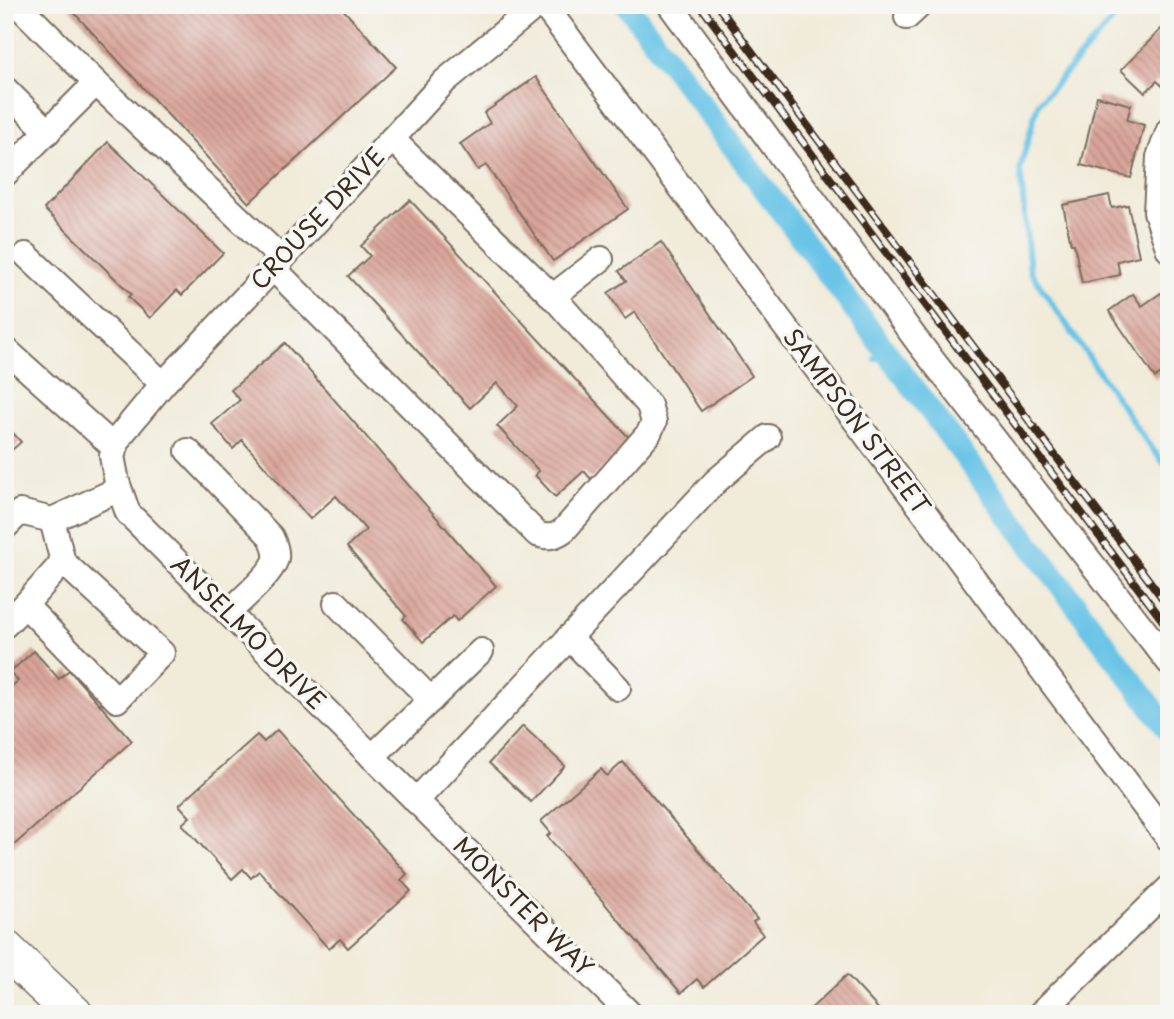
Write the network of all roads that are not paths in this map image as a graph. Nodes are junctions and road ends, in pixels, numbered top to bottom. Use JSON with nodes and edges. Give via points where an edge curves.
{"nodes":[{"id":1,"x":18,"y":5,"type":"edge"},
{"id":2,"x":537,"y":5,"type":"edge"},
{"id":3,"x":544,"y":5,"type":"edge"},
{"id":4,"x":670,"y":5,"type":"edge"},
{"id":5,"x":96,"y":83,"type":"junction"},
{"id":6,"x":5,"y":89,"type":"edge"},
{"id":7,"x":1169,"y":130,"type":"edge"},
{"id":8,"x":48,"y":132,"type":"junction"},
{"id":9,"x":392,"y":139,"type":"junction"},
{"id":10,"x":5,"y":174,"type":"edge"},
{"id":11,"x":1169,"y":250,"type":"edge"},
{"id":12,"x":26,"y":255,"type":"dead end"},
{"id":13,"x":601,"y":259,"type":"dead end"},
{"id":14,"x":277,"y":264,"type":"junction"},
{"id":15,"x":552,"y":297,"type":"junction"},
{"id":16,"x":5,"y":349,"type":"edge"},
{"id":17,"x":163,"y":384,"type":"junction"},
{"id":18,"x":768,"y":437,"type":"dead end"},
{"id":19,"x":116,"y":448,"type":"junction"},
{"id":20,"x":188,"y":451,"type":"dead end"},
{"id":21,"x":119,"y":489,"type":"junction"},
{"id":22,"x":52,"y":520,"type":"junction"},
{"id":23,"x":5,"y":527,"type":"edge"},
{"id":24,"x":63,"y":562,"type":"junction"},
{"id":25,"x":336,"y":603,"type":"dead end"},
{"id":26,"x":25,"y":605,"type":"junction"},
{"id":27,"x":228,"y":613,"type":"junction"},
{"id":28,"x":5,"y":625,"type":"edge"},
{"id":29,"x":569,"y":637,"type":"junction"},
{"id":30,"x":481,"y":651,"type":"dead end"},
{"id":31,"x":1169,"y":662,"type":"edge"},
{"id":32,"x":618,"y":688,"type":"dead end"},
{"id":33,"x":431,"y":700,"type":"junction"},
{"id":34,"x":372,"y":757,"type":"junction"},
{"id":35,"x":416,"y":801,"type":"junction"},
{"id":36,"x":1169,"y":839,"type":"edge"},
{"id":37,"x":1169,"y":888,"type":"edge"},
{"id":38,"x":5,"y":949,"type":"edge"},
{"id":39,"x":5,"y":974,"type":"edge"},
{"id":40,"x":42,"y":1014,"type":"edge"},
{"id":41,"x":74,"y":1014,"type":"edge"},
{"id":42,"x":630,"y":1014,"type":"edge"},
{"id":43,"x":1040,"y":1014,"type":"edge"}],
"edges":[{"from":1,"to":5,"type":"street"},
{"from":2,"to":9,"type":"street","name":"CROUSE DRIVE","via":[[445,81]]},
{"from":3,"to":36,"type":"street","name":"SAMPSON STREET"},
{"from":4,"to":31,"type":"street","via":[[918,342]]},
{"from":5,"to":8,"type":"street"},
{"from":5,"to":14,"type":"street"},
{"from":6,"to":8,"type":"street"},
{"from":7,"to":11,"type":"street","via":[[1159,157],[1156,212]]},
{"from":8,"to":10,"type":"street"},
{"from":9,"to":14,"type":"street","name":"CROUSE DRIVE"},
{"from":9,"to":15,"type":"street"},
{"from":12,"to":17,"type":"street"},
{"from":13,"to":15,"type":"street"},
{"from":14,"to":15,"type":"street","via":[[360,355],[545,537],[564,530],[654,422],[649,405]]},
{"from":14,"to":17,"type":"street","name":"CROUSE DRIVE"},
{"from":16,"to":19,"type":"street"},
{"from":17,"to":19,"type":"street","name":"CROUSE DRIVE","via":[[120,436]]},
{"from":18,"to":29,"type":"street","via":[[715,482]]},
{"from":19,"to":21,"type":"street","name":"ANSELMO DRIVE","via":[[112,456]]},
{"from":20,"to":27,"type":"street","via":[[271,537],[276,549],[270,570]]},
{"from":21,"to":22,"type":"street"},
{"from":21,"to":27,"type":"street","name":"ANSELMO DRIVE","via":[[128,513]]},
{"from":22,"to":23,"type":"street","via":[[20,512]]},
{"from":22,"to":24,"type":"street"},
{"from":24,"to":26,"type":"street"},
{"from":24,"to":26,"type":"street","via":[[162,653],[117,700]]},
{"from":25,"to":33,"type":"street"},
{"from":26,"to":28,"type":"street"},
{"from":27,"to":34,"type":"street","name":"ANSELMO DRIVE"},
{"from":29,"to":32,"type":"street"},
{"from":29,"to":35,"type":"street"},
{"from":30,"to":33,"type":"street"},
{"from":33,"to":34,"type":"street"},
{"from":34,"to":35,"type":"street","name":"ANSELMO DRIVE"},
{"from":35,"to":42,"type":"street","name":"MONSTER WAY"},
{"from":37,"to":43,"type":"street"},
{"from":38,"to":41,"type":"highway"},
{"from":39,"to":40,"type":"highway"}]}
